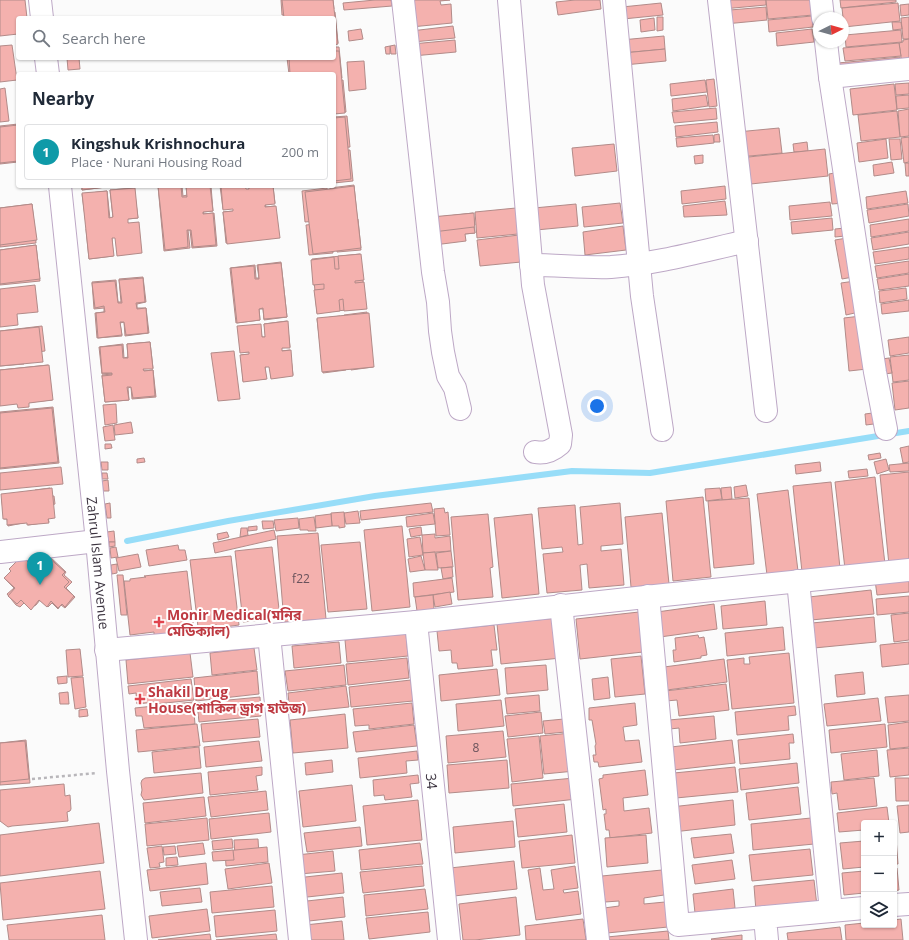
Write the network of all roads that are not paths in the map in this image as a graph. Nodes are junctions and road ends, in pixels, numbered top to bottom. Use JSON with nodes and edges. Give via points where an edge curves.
{"nodes":[{"id":1,"x":40,"y":0,"type":"edge"},
{"id":2,"x":402,"y":0,"type":"edge"},
{"id":3,"x":509,"y":0,"type":"edge"},
{"id":4,"x":614,"y":0,"type":"edge"},
{"id":5,"x":719,"y":0,"type":"edge"},
{"id":6,"x":821,"y":0,"type":"edge"},
{"id":7,"x":822,"y":12,"type":"edge"},
{"id":8,"x":42,"y":16,"type":"edge"},
{"id":9,"x":827,"y":48,"type":"edge"},
{"id":10,"x":46,"y":60,"type":"edge"},
{"id":11,"x":909,"y":68,"type":"edge"},
{"id":12,"x":48,"y":72,"type":"edge"},
{"id":13,"x":830,"y":77,"type":"junction"},
{"id":14,"x":60,"y":188,"type":"edge"},
{"id":15,"x":747,"y":241,"type":"junction"},
{"id":16,"x":639,"y":264,"type":"junction"},
{"id":17,"x":532,"y":265,"type":"junction"},
{"id":18,"x":460,"y":409,"type":"dead end"},
{"id":19,"x":766,"y":411,"type":"dead end"},
{"id":20,"x":886,"y":429,"type":"dead end"},
{"id":21,"x":662,"y":430,"type":"dead end"},
{"id":22,"x":535,"y":452,"type":"dead end"},
{"id":23,"x":97,"y":541,"type":"junction"},
{"id":24,"x":0,"y":552,"type":"edge"},
{"id":25,"x":909,"y":570,"type":"edge"},
{"id":26,"x":798,"y":581,"type":"junction"},
{"id":27,"x":648,"y":596,"type":"junction"},
{"id":28,"x":561,"y":605,"type":"junction"},
{"id":29,"x":416,"y":622,"type":"junction"},
{"id":30,"x":269,"y":635,"type":"junction"},
{"id":31,"x":106,"y":650,"type":"junction"},
{"id":32,"x":909,"y":904,"type":"edge"},
{"id":33,"x":897,"y":905,"type":"edge"},
{"id":34,"x":861,"y":908,"type":"edge"},
{"id":35,"x":831,"y":911,"type":"junction"},
{"id":36,"x":764,"y":917,"type":"junction"},
{"id":37,"x":136,"y":940,"type":"edge"},
{"id":38,"x":300,"y":940,"type":"edge"},
{"id":39,"x":449,"y":940,"type":"edge"},
{"id":40,"x":598,"y":940,"type":"edge"},
{"id":41,"x":767,"y":940,"type":"edge"}],
"edges":[{"from":1,"to":8,"type":"street"},
{"from":2,"to":18,"type":"street","via":[[440,331],[448,376],[455,388]]},
{"from":3,"to":17,"type":"street"},
{"from":4,"to":16,"type":"street"},
{"from":5,"to":15,"type":"street"},
{"from":6,"to":7,"type":"street"},
{"from":9,"to":13,"type":"street"},
{"from":10,"to":12,"type":"street"},
{"from":11,"to":13,"type":"street"},
{"from":13,"to":20,"type":"street"},
{"from":14,"to":23,"type":"street","name":"Zahrul Islam Avenue"},
{"from":15,"to":16,"type":"street"},
{"from":15,"to":19,"type":"street"},
{"from":16,"to":17,"type":"street","via":[[609,267]]},
{"from":16,"to":21,"type":"street"},
{"from":17,"to":22,"type":"street","via":[[533,285],[561,435],[560,444],[550,451],[541,454]]},
{"from":23,"to":24,"type":"street"},
{"from":23,"to":31,"type":"street","name":"Zahrul Islam Avenue"},
{"from":25,"to":26,"type":"street"},
{"from":26,"to":27,"type":"street"},
{"from":26,"to":35,"type":"street"},
{"from":27,"to":28,"type":"street"},
{"from":27,"to":36,"type":"street","via":[[678,925]]},
{"from":28,"to":29,"type":"street"},
{"from":28,"to":40,"type":"street"},
{"from":29,"to":30,"type":"street"},
{"from":29,"to":39,"type":"street","name":"34"},
{"from":30,"to":31,"type":"street"},
{"from":30,"to":38,"type":"street"},
{"from":31,"to":37,"type":"street","name":"Zahrul Islam Avenue"},
{"from":32,"to":33,"type":"street"},
{"from":34,"to":35,"type":"street"},
{"from":35,"to":36,"type":"street"},
{"from":36,"to":41,"type":"street"}]}
